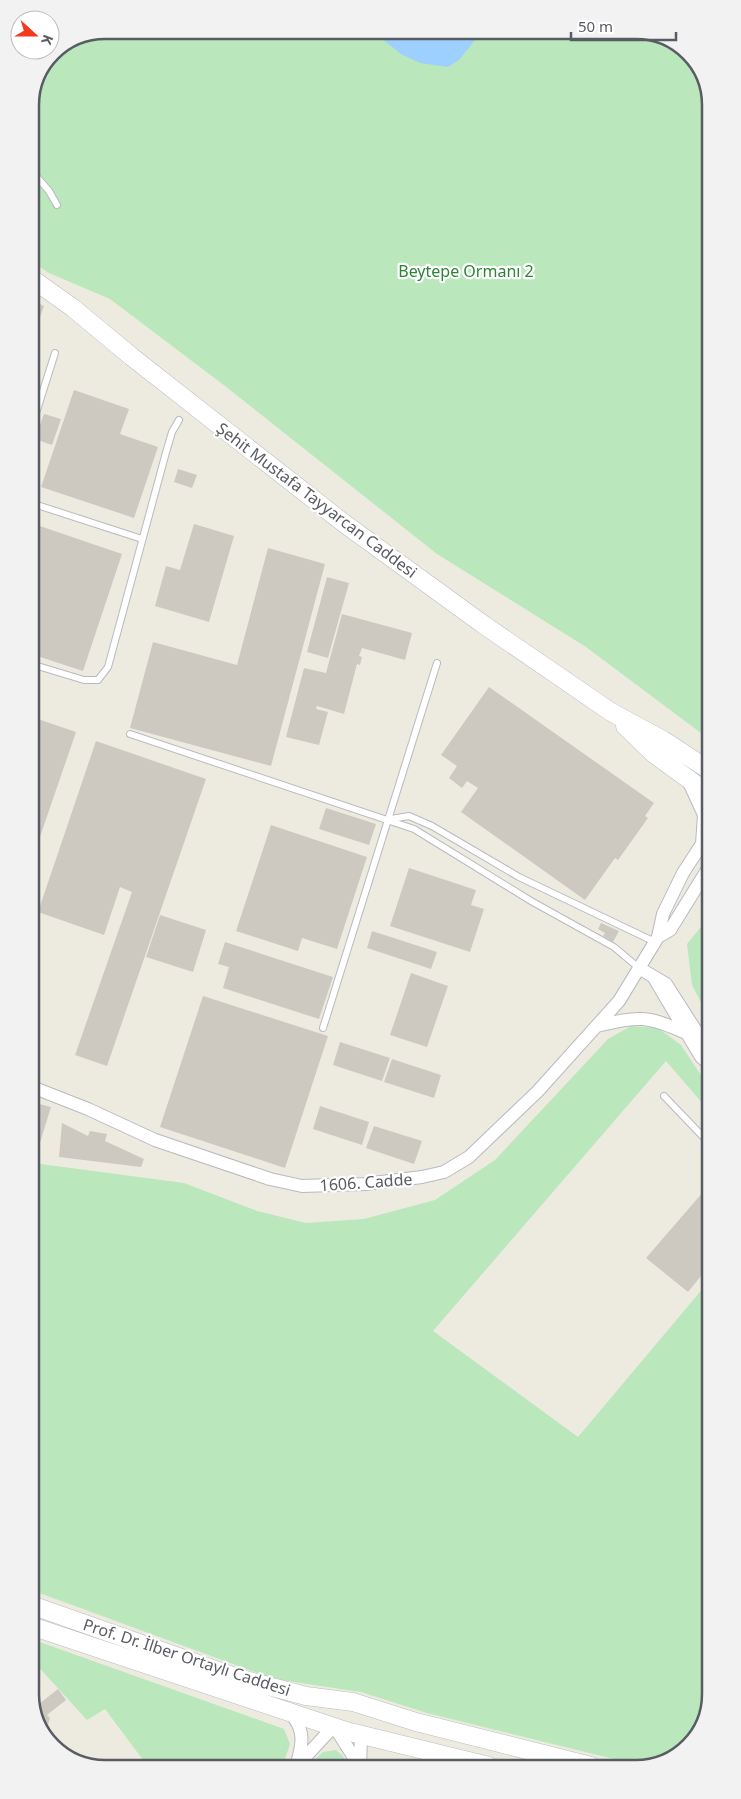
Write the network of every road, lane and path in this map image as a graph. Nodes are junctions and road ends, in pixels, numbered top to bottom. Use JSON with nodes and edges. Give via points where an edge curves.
{"nodes":[{"id":1,"x":39,"y":179,"type":"edge"},
{"id":2,"x":57,"y":205,"type":"dead end"},
{"id":3,"x":39,"y":284,"type":"edge"},
{"id":4,"x":55,"y":353,"type":"dead end"},
{"id":5,"x":39,"y":404,"type":"edge"},
{"id":6,"x":179,"y":420,"type":"dead end"},
{"id":7,"x":39,"y":506,"type":"edge"},
{"id":8,"x":142,"y":539,"type":"junction"},
{"id":9,"x":437,"y":663,"type":"dead end"},
{"id":10,"x":39,"y":666,"type":"edge"},
{"id":11,"x":611,"y":712,"type":"junction"},
{"id":12,"x":130,"y":734,"type":"dead end"},
{"id":13,"x":702,"y":765,"type":"edge"},
{"id":14,"x":688,"y":780,"type":"junction"},
{"id":15,"x":702,"y":789,"type":"edge"},
{"id":16,"x":702,"y":811,"type":"edge"},
{"id":17,"x":390,"y":820,"type":"junction"},
{"id":18,"x":702,"y":843,"type":"edge"},
{"id":19,"x":702,"y":879,"type":"edge"},
{"id":20,"x":656,"y":939,"type":"junction"},
{"id":21,"x":639,"y":968,"type":"junction"},
{"id":22,"x":654,"y":978,"type":"junction"},
{"id":23,"x":597,"y":1026,"type":"junction"},
{"id":24,"x":323,"y":1028,"type":"dead end"},
{"id":25,"x":686,"y":1033,"type":"junction"},
{"id":26,"x":702,"y":1039,"type":"edge"},
{"id":27,"x":702,"y":1058,"type":"edge"},
{"id":28,"x":39,"y":1090,"type":"edge"},
{"id":29,"x":664,"y":1096,"type":"dead end"},
{"id":30,"x":702,"y":1136,"type":"edge"},
{"id":31,"x":39,"y":1608,"type":"edge"},
{"id":32,"x":39,"y":1628,"type":"edge"},
{"id":33,"x":348,"y":1701,"type":"junction"},
{"id":34,"x":290,"y":1713,"type":"junction"},
{"id":35,"x":347,"y":1736,"type":"junction"},
{"id":36,"x":319,"y":1742,"type":"junction"},
{"id":37,"x":297,"y":1760,"type":"edge"},
{"id":38,"x":302,"y":1760,"type":"edge"},
{"id":39,"x":357,"y":1760,"type":"edge"},
{"id":40,"x":357,"y":1760,"type":"edge"},
{"id":41,"x":461,"y":1760,"type":"edge"},
{"id":42,"x":567,"y":1760,"type":"edge"}],
"edges":[{"from":1,"to":2,"type":"lane"},
{"from":3,"to":11,"type":"street","name":"Şehit Mustafa Tayyarcan Caddesi","via":[[345,524]]},
{"from":4,"to":5,"type":"lane"},
{"from":6,"to":8,"type":"lane","via":[[167,448]]},
{"from":7,"to":8,"type":"lane"},
{"from":8,"to":10,"type":"lane","via":[[108,667],[98,680],[84,680]]},
{"from":9,"to":17,"type":"lane"},
{"from":11,"to":13,"type":"street","name":"Şehit Mustafa Tayyarcan Caddesi"},
{"from":11,"to":14,"type":"street","name":"Şehit Mustafa Tayyarcan Caddesi","via":[[654,754]]},
{"from":12,"to":17,"type":"lane"},
{"from":14,"to":15,"type":"street","name":"Şehit Mustafa Tayyarcan Caddesi"},
{"from":14,"to":16,"type":"street"},
{"from":17,"to":20,"type":"lane","via":[[409,816],[432,826],[519,877]]},
{"from":17,"to":21,"type":"lane","via":[[430,838],[531,901],[614,947]]},
{"from":17,"to":24,"type":"lane"},
{"from":18,"to":20,"type":"street","via":[[663,914]]},
{"from":19,"to":20,"type":"street","via":[[670,930]]},
{"from":20,"to":21,"type":"street","name":"1606. Cadde"},
{"from":21,"to":22,"type":"street"},
{"from":21,"to":23,"type":"street","name":"1606. Cadde","via":[[619,1001]]},
{"from":22,"to":25,"type":"street"},
{"from":22,"to":26,"type":"street","via":[[666,984]]},
{"from":23,"to":25,"type":"street","via":[[645,1018]]},
{"from":23,"to":28,"type":"street","name":"1606. Cadde","via":[[538,1091],[469,1157],[444,1172],[422,1178],[302,1186],[270,1179],[155,1140]]},
{"from":25,"to":27,"type":"street"},
{"from":29,"to":30,"type":"lane"},
{"from":31,"to":33,"type":"street","name":"Prof. Dr. İlber Ortaylı Caddesi","via":[[238,1678],[306,1696]]},
{"from":32,"to":34,"type":"street","name":"Prof. Dr. İlber Ortaylı Caddesi"},
{"from":33,"to":35,"type":"street","via":[[360,1710],[360,1720]]},
{"from":33,"to":35,"type":"street","via":[[334,1705],[330,1715]]},
{"from":33,"to":42,"type":"street","name":"Prof. Dr. İlber Ortaylı Caddesi","via":[[416,1722]]},
{"from":34,"to":35,"type":"street","name":"Prof. Dr. İlber Ortaylı Caddesi"},
{"from":34,"to":37,"type":"street","via":[[299,1724],[302,1737]]},
{"from":35,"to":36,"type":"street"},
{"from":35,"to":36,"type":"street","via":[[340,1742]]},
{"from":35,"to":39,"type":"street"},
{"from":35,"to":40,"type":"street"},
{"from":35,"to":41,"type":"street","name":"Prof. Dr. İlber Ortaylı Caddesi"},
{"from":36,"to":38,"type":"street"}]}
